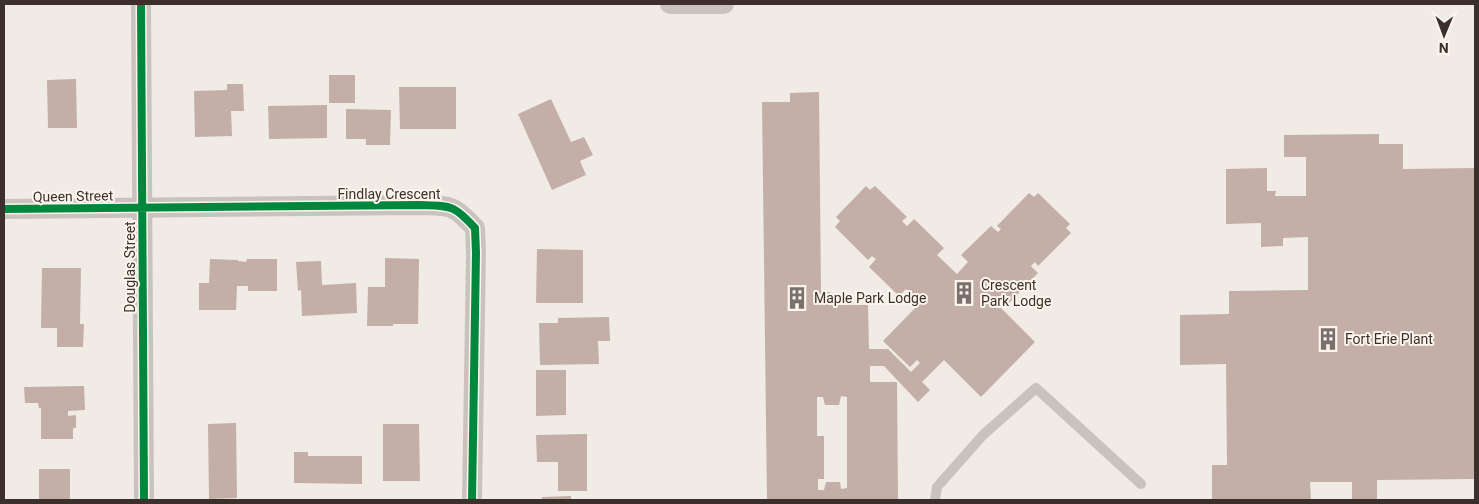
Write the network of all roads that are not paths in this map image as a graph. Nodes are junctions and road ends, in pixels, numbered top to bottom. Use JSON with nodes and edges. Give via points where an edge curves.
{"nodes":[{"id":1,"x":140,"y":4,"type":"edge"},
{"id":2,"x":670,"y":4,"type":"edge"},
{"id":3,"x":724,"y":4,"type":"edge"},
{"id":4,"x":142,"y":207,"type":"junction"},
{"id":5,"x":4,"y":209,"type":"edge"},
{"id":6,"x":1141,"y":484,"type":"dead end"},
{"id":7,"x":144,"y":500,"type":"edge"},
{"id":8,"x":472,"y":500,"type":"edge"},
{"id":9,"x":935,"y":500,"type":"edge"}],
"edges":[{"from":1,"to":4,"type":"street","name":"Douglas Street"},
{"from":2,"to":3,"type":"street"},
{"from":4,"to":5,"type":"street","name":"Queen Street"},
{"from":4,"to":7,"type":"street","name":"Douglas Street"},
{"from":4,"to":8,"type":"street","name":"Findlay Crescent","via":[[419,205],[450,206],[462,214],[475,228],[476,252]]},
{"from":6,"to":9,"type":"lane","via":[[1036,388],[983,435],[937,487]]}]}
